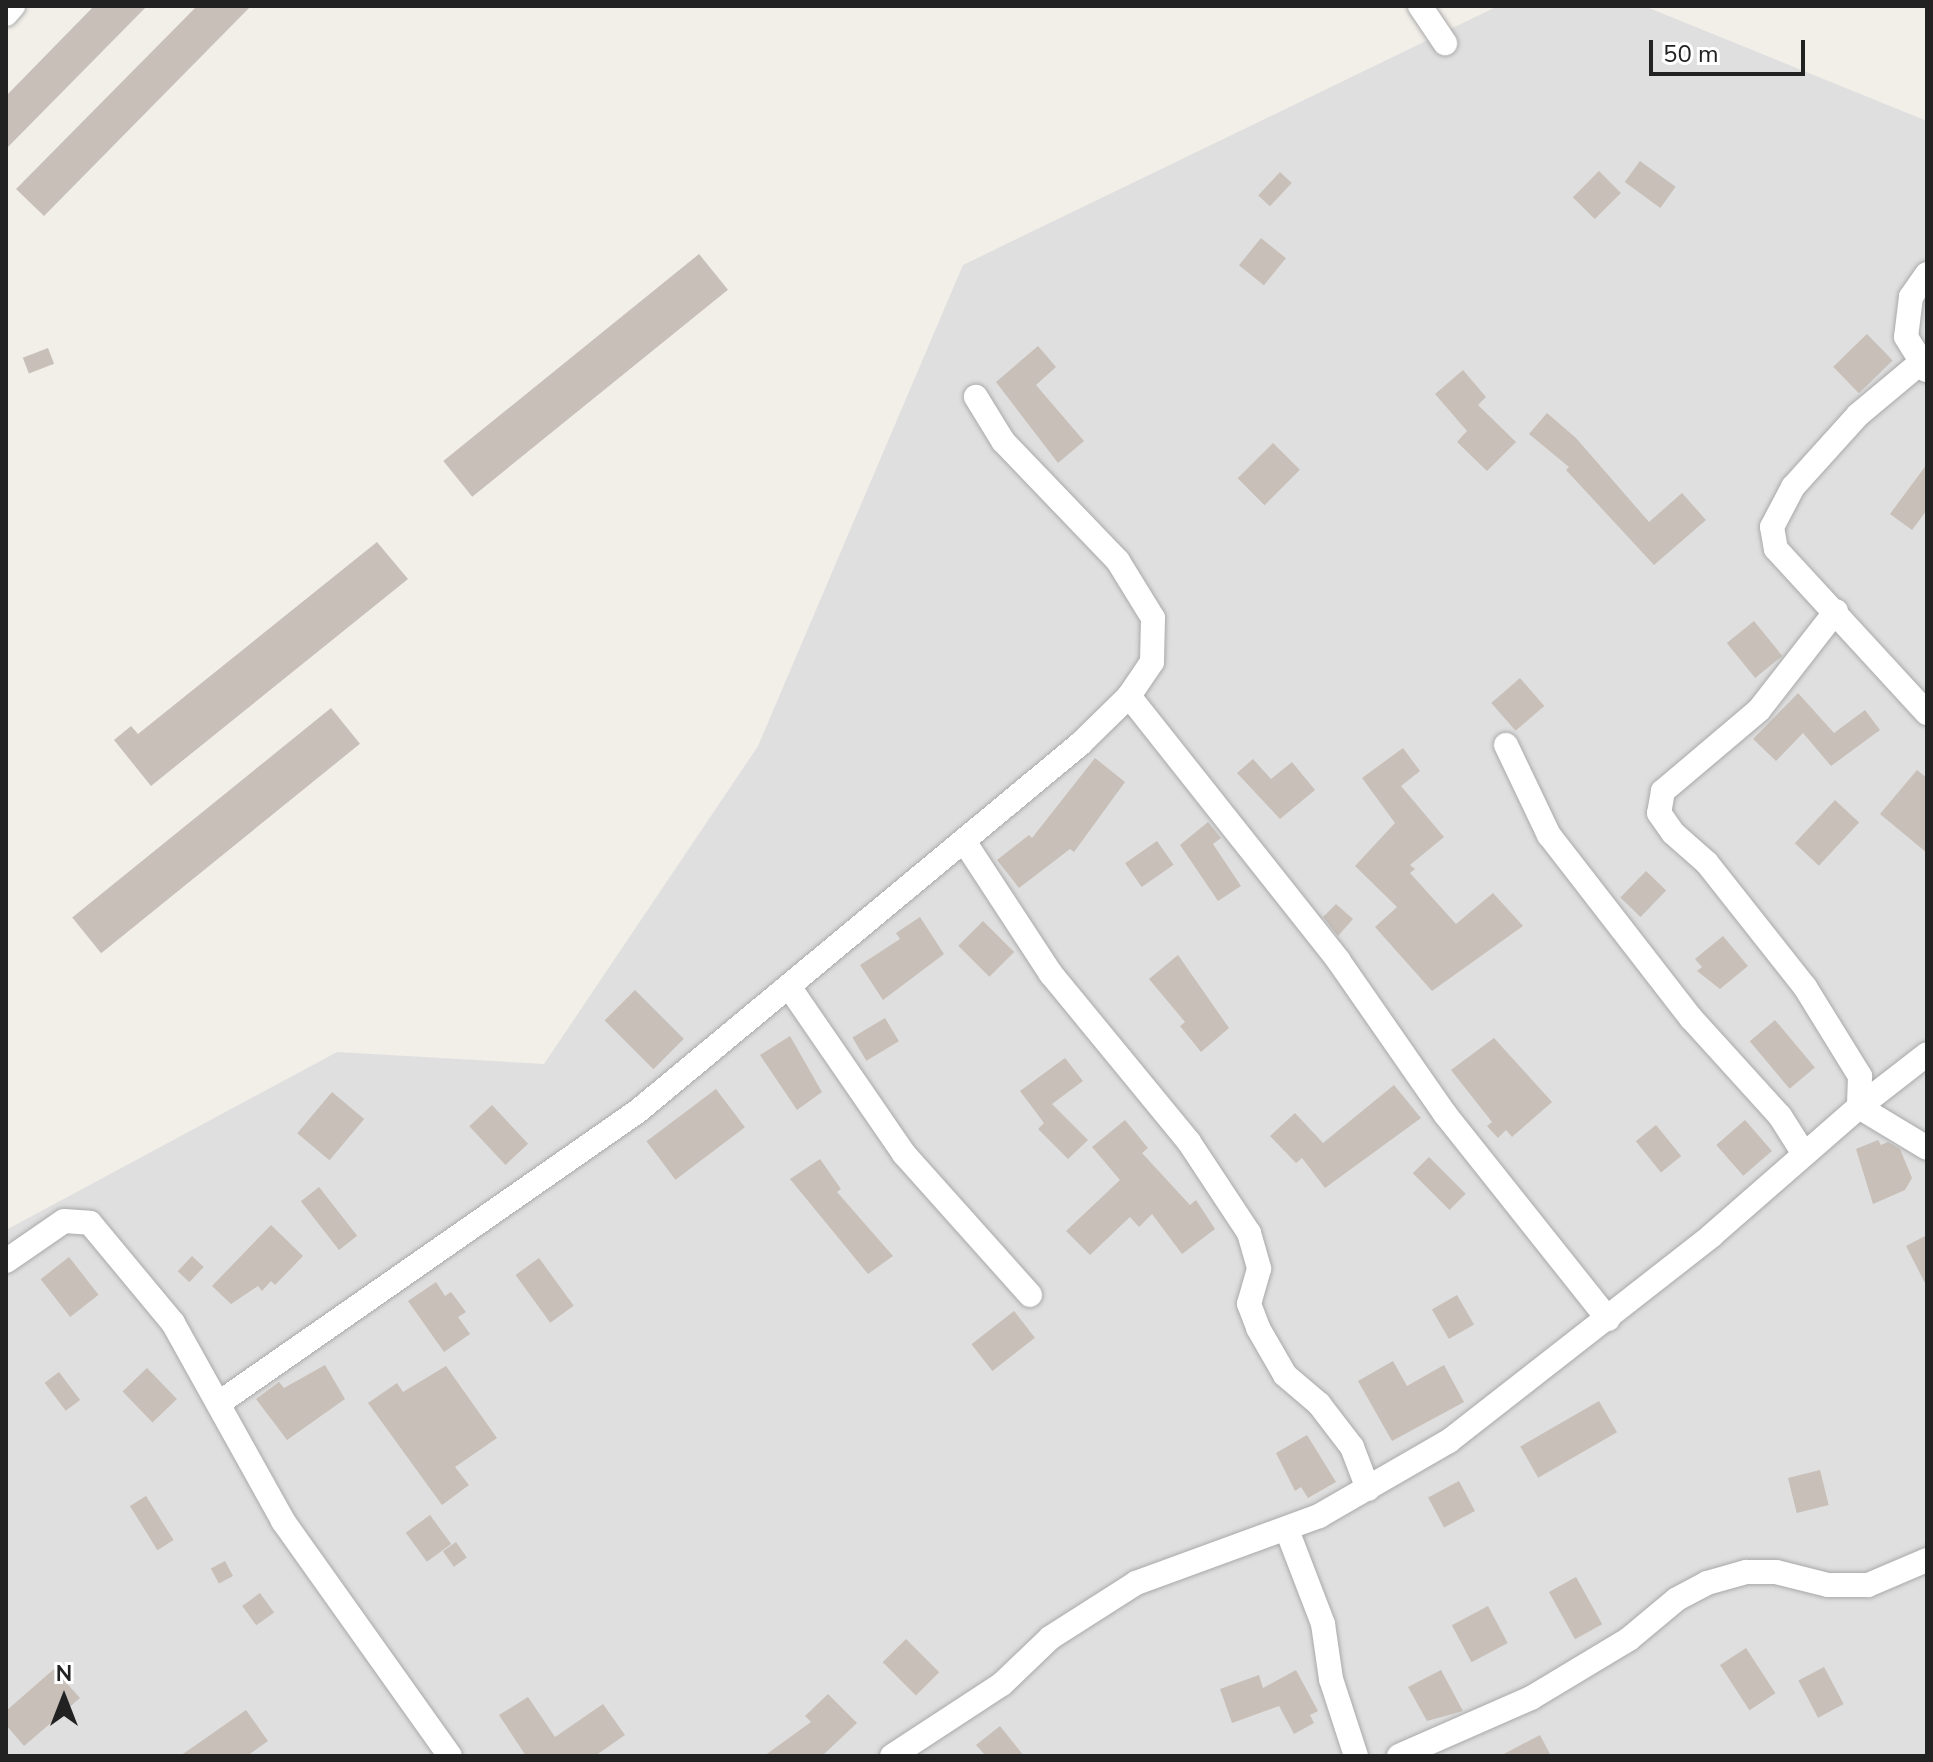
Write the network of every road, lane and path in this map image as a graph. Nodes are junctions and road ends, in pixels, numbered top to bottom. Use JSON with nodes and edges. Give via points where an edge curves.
{"nodes":[{"id":1,"x":13,"y":6,"type":"edge"},
{"id":2,"x":1420,"y":6,"type":"edge"},
{"id":3,"x":6,"y":14,"type":"edge"},
{"id":4,"x":1445,"y":43,"type":"dead end"},
{"id":5,"x":1927,"y":274,"type":"edge"},
{"id":6,"x":1923,"y":367,"type":"edge"},
{"id":7,"x":976,"y":397,"type":"dead end"},
{"id":8,"x":1836,"y":611,"type":"junction"},
{"id":9,"x":1129,"y":696,"type":"junction"},
{"id":10,"x":1927,"y":713,"type":"edge"},
{"id":11,"x":1506,"y":745,"type":"dead end"},
{"id":12,"x":964,"y":841,"type":"junction"},
{"id":13,"x":790,"y":988,"type":"junction"},
{"id":14,"x":1927,"y":1054,"type":"edge"},
{"id":15,"x":1859,"y":1107,"type":"junction"},
{"id":16,"x":1927,"y":1148,"type":"edge"},
{"id":17,"x":1804,"y":1154,"type":"junction"},
{"id":18,"x":6,"y":1261,"type":"edge"},
{"id":19,"x":1030,"y":1295,"type":"dead end"},
{"id":20,"x":1608,"y":1319,"type":"junction"},
{"id":21,"x":219,"y":1403,"type":"junction"},
{"id":22,"x":1368,"y":1489,"type":"junction"},
{"id":23,"x":1287,"y":1530,"type":"junction"},
{"id":24,"x":1927,"y":1560,"type":"edge"},
{"id":25,"x":450,"y":1756,"type":"edge"},
{"id":26,"x":892,"y":1756,"type":"edge"},
{"id":27,"x":1356,"y":1756,"type":"edge"},
{"id":28,"x":1399,"y":1756,"type":"edge"}],
"edges":[{"from":1,"to":3,"type":"street"},
{"from":2,"to":4,"type":"street"},
{"from":5,"to":6,"type":"street","via":[[1911,297],[1906,337]]},
{"from":6,"to":8,"type":"street","via":[[1858,415],[1793,487],[1772,527],[1776,549]]},
{"from":7,"to":9,"type":"street","via":[[1003,441],[1118,561],[1153,618],[1152,662]]},
{"from":8,"to":10,"type":"street"},
{"from":8,"to":15,"type":"street","via":[[1759,710],[1663,791],[1659,813],[1707,863],[1805,987],[1860,1076]]},
{"from":9,"to":12,"type":"street"},
{"from":9,"to":20,"type":"street","via":[[1338,960],[1445,1114]]},
{"from":11,"to":17,"type":"street","via":[[1549,835],[1691,1018],[1780,1116]]},
{"from":12,"to":13,"type":"street","via":[[869,914]]},
{"from":12,"to":22,"type":"street","via":[[1051,974],[1189,1142],[1249,1233],[1259,1269],[1249,1304],[1258,1328],[1285,1375],[1319,1404],[1352,1447]]},
{"from":13,"to":19,"type":"street","via":[[904,1154]]},
{"from":13,"to":21,"type":"street","via":[[638,1111]]},
{"from":14,"to":15,"type":"street"},
{"from":15,"to":16,"type":"street"},
{"from":15,"to":17,"type":"street"},
{"from":17,"to":20,"type":"street"},
{"from":18,"to":21,"type":"street","via":[[64,1221],[90,1223],[173,1323]]},
{"from":20,"to":22,"type":"street","via":[[1449,1441]]},
{"from":21,"to":25,"type":"street","via":[[283,1521]]},
{"from":22,"to":23,"type":"street"},
{"from":23,"to":26,"type":"street","via":[[1136,1583],[1050,1638],[1002,1684]]},
{"from":23,"to":27,"type":"street","via":[[1323,1624],[1331,1679]]},
{"from":24,"to":28,"type":"street","via":[[1868,1585],[1828,1585],[1776,1572],[1746,1572],[1707,1583],[1677,1599],[1629,1639],[1531,1698]]}]}
